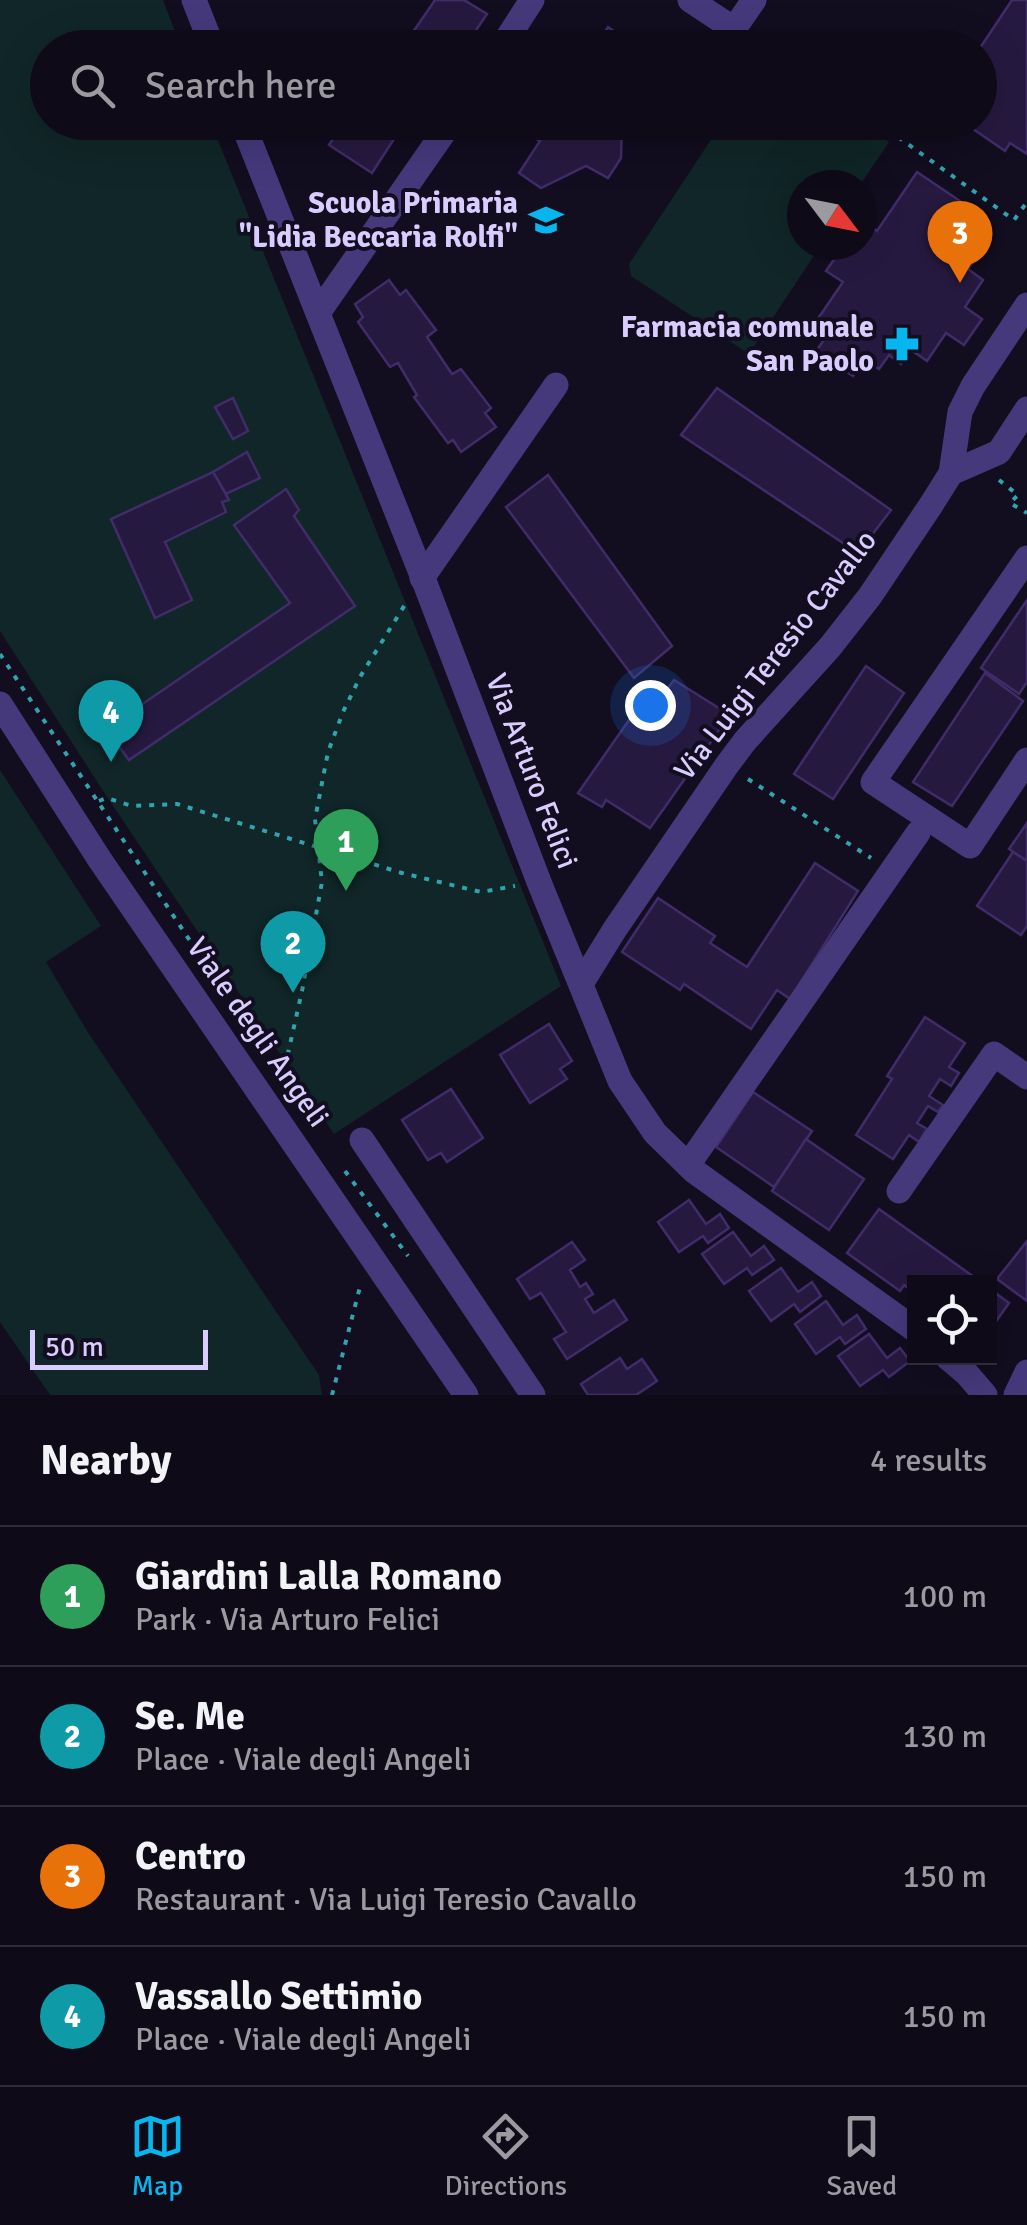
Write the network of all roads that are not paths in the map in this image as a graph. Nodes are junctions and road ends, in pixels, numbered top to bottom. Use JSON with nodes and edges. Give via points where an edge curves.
{"nodes":[{"id":1,"x":194,"y":0,"type":"edge"},
{"id":2,"x":532,"y":0,"type":"edge"},
{"id":3,"x":690,"y":0,"type":"edge"},
{"id":4,"x":754,"y":0,"type":"edge"},
{"id":5,"x":206,"y":30,"type":"edge"},
{"id":6,"x":512,"y":30,"type":"edge"},
{"id":7,"x":249,"y":140,"type":"edge"},
{"id":8,"x":438,"y":140,"type":"edge"},
{"id":9,"x":1027,"y":305,"type":"edge"},
{"id":10,"x":318,"y":313,"type":"junction"},
{"id":11,"x":556,"y":385,"type":"dead end"},
{"id":12,"x":1027,"y":409,"type":"edge"},
{"id":13,"x":963,"y":468,"type":"junction"},
{"id":14,"x":1027,"y":558,"type":"edge"},
{"id":15,"x":423,"y":578,"type":"junction"},
{"id":16,"x":0,"y":704,"type":"edge"},
{"id":17,"x":1027,"y":760,"type":"edge"},
{"id":18,"x":918,"y":833,"type":"dead end"},
{"id":19,"x":581,"y":984,"type":"junction"},
{"id":20,"x":1027,"y":1077,"type":"edge"},
{"id":21,"x":362,"y":1140,"type":"dead end"},
{"id":22,"x":688,"y":1165,"type":"junction"},
{"id":23,"x":898,"y":1191,"type":"dead end"},
{"id":24,"x":907,"y":1324,"type":"edge"},
{"id":25,"x":956,"y":1365,"type":"edge"},
{"id":26,"x":1027,"y":1372,"type":"edge"},
{"id":27,"x":466,"y":1395,"type":"edge"},
{"id":28,"x":533,"y":1395,"type":"edge"},
{"id":29,"x":985,"y":1395,"type":"edge"},
{"id":30,"x":1016,"y":1395,"type":"edge"}],
"edges":[{"from":1,"to":5,"type":"street"},
{"from":2,"to":6,"type":"street"},
{"from":3,"to":4,"type":"street","via":[[734,29]]},
{"from":7,"to":10,"type":"street","name":"Via Arturo Felici"},
{"from":8,"to":10,"type":"street"},
{"from":9,"to":13,"type":"street","name":"Via Luigi Teresio Cavallo","via":[[960,412]]},
{"from":10,"to":15,"type":"street","name":"Via Arturo Felici"},
{"from":11,"to":15,"type":"street"},
{"from":12,"to":13,"type":"street","via":[[998,452]]},
{"from":13,"to":19,"type":"street","name":"Via Luigi Teresio Cavallo","via":[[830,647],[727,765]]},
{"from":14,"to":17,"type":"street","via":[[872,782],[970,846]]},
{"from":15,"to":19,"type":"street","name":"Via Arturo Felici"},
{"from":16,"to":27,"type":"street","name":"Viale degli Angeli"},
{"from":18,"to":22,"type":"street"},
{"from":19,"to":22,"type":"street","name":"Via Arturo Felici","via":[[620,1081],[655,1133]]},
{"from":20,"to":23,"type":"street","via":[[994,1054]]},
{"from":21,"to":28,"type":"street"},
{"from":22,"to":24,"type":"street","name":"Via Arturo Felici"},
{"from":25,"to":29,"type":"street"},
{"from":26,"to":30,"type":"street"}]}
